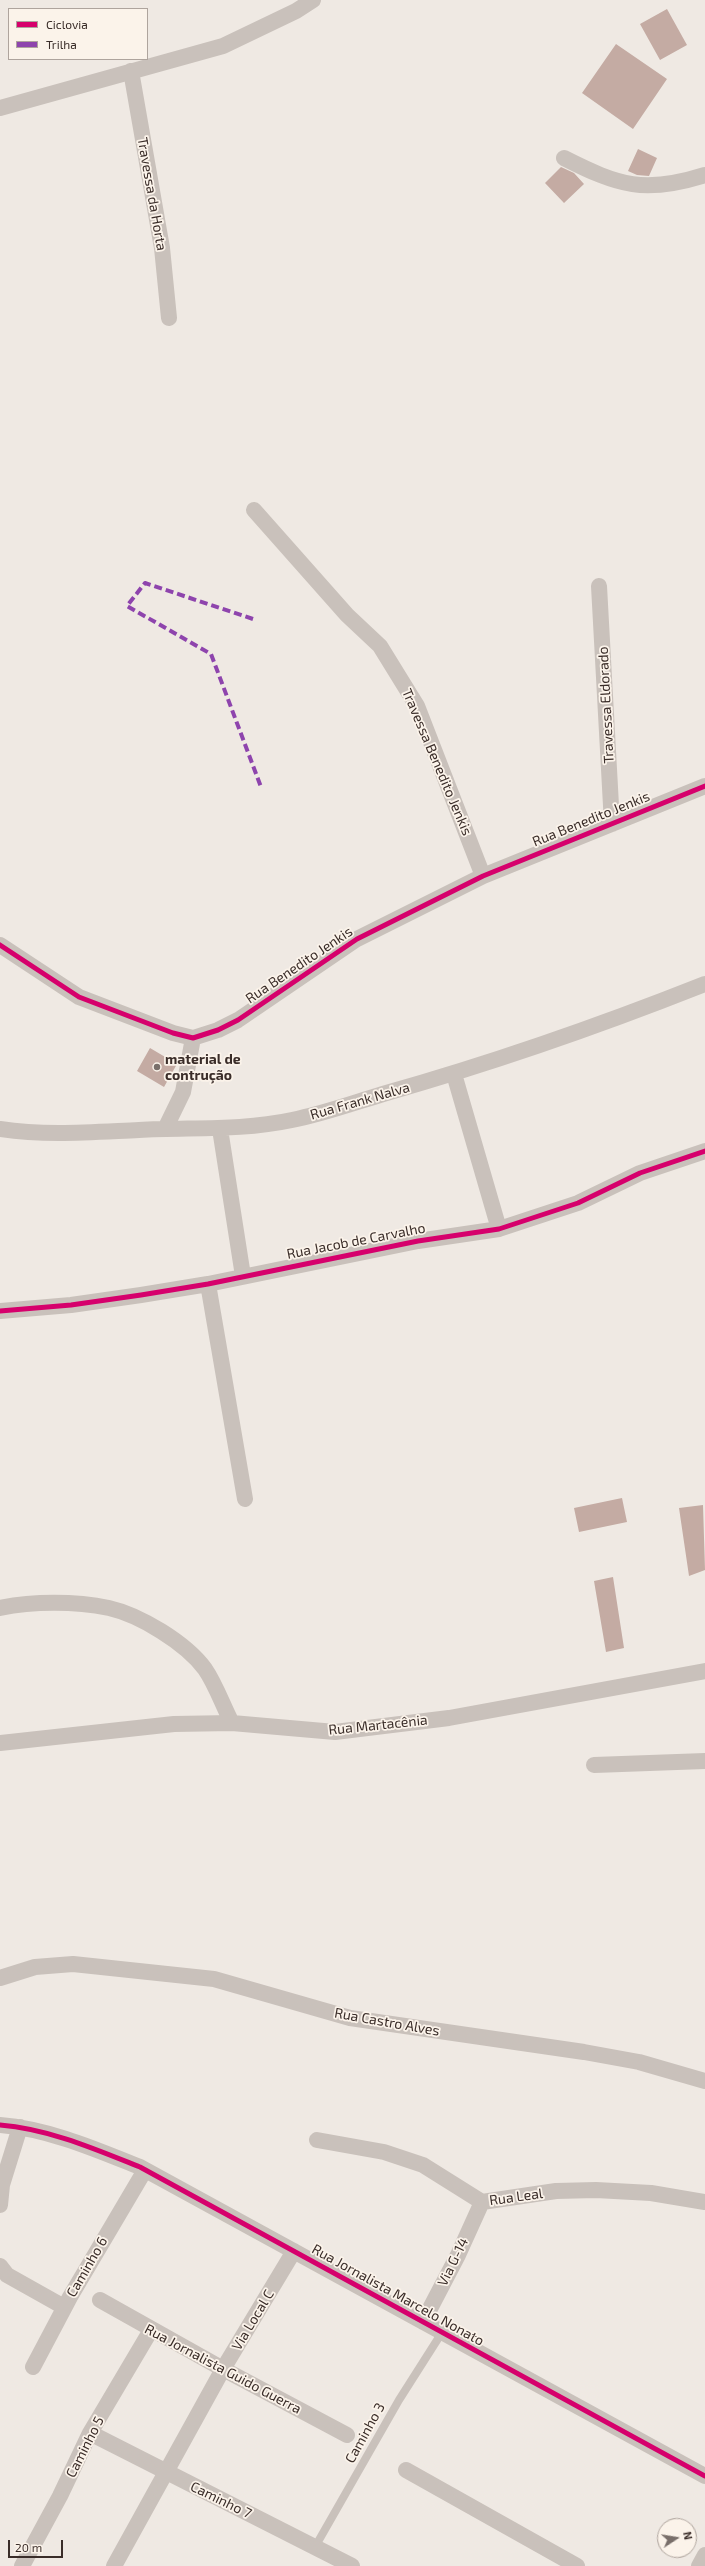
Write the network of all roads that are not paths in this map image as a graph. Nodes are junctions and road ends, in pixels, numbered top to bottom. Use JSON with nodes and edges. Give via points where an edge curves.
{"nodes":[{"id":1,"x":313,"y":0,"type":"edge"},
{"id":2,"x":131,"y":71,"type":"junction"},
{"id":3,"x":0,"y":108,"type":"edge"},
{"id":4,"x":564,"y":158,"type":"dead end"},
{"id":5,"x":705,"y":175,"type":"edge"},
{"id":6,"x":168,"y":318,"type":"dead end"},
{"id":7,"x":254,"y":510,"type":"dead end"},
{"id":8,"x":599,"y":586,"type":"dead end"},
{"id":9,"x":705,"y":786,"type":"edge"},
{"id":10,"x":612,"y":824,"type":"junction"},
{"id":11,"x":483,"y":876,"type":"junction"},
{"id":12,"x":0,"y":944,"type":"edge"},
{"id":13,"x":705,"y":984,"type":"edge"},
{"id":14,"x":193,"y":1038,"type":"junction"},
{"id":15,"x":454,"y":1074,"type":"junction"},
{"id":16,"x":0,"y":1128,"type":"edge"},
{"id":17,"x":165,"y":1128,"type":"junction"},
{"id":18,"x":220,"y":1129,"type":"junction"},
{"id":19,"x":705,"y":1151,"type":"edge"},
{"id":20,"x":498,"y":1229,"type":"junction"},
{"id":21,"x":242,"y":1276,"type":"junction"},
{"id":22,"x":208,"y":1284,"type":"junction"},
{"id":23,"x":0,"y":1311,"type":"edge"},
{"id":24,"x":244,"y":1499,"type":"dead end"},
{"id":25,"x":0,"y":1608,"type":"edge"},
{"id":26,"x":705,"y":1671,"type":"edge"},
{"id":27,"x":232,"y":1723,"type":"junction"},
{"id":28,"x":0,"y":1743,"type":"edge"},
{"id":29,"x":705,"y":1761,"type":"edge"},
{"id":30,"x":594,"y":1765,"type":"dead end"},
{"id":31,"x":0,"y":1978,"type":"edge"},
{"id":32,"x":705,"y":2081,"type":"edge"},
{"id":33,"x":0,"y":2125,"type":"edge"},
{"id":34,"x":20,"y":2127,"type":"junction"},
{"id":35,"x":316,"y":2140,"type":"dead end"},
{"id":36,"x":145,"y":2170,"type":"junction"},
{"id":37,"x":482,"y":2202,"type":"junction"},
{"id":38,"x":705,"y":2202,"type":"edge"},
{"id":39,"x":0,"y":2205,"type":"edge"},
{"id":40,"x":294,"y":2251,"type":"junction"},
{"id":41,"x":0,"y":2266,"type":"edge"},
{"id":42,"x":100,"y":2300,"type":"dead end"},
{"id":43,"x":64,"y":2307,"type":"junction"},
{"id":44,"x":423,"y":2322,"type":"junction"},
{"id":45,"x":151,"y":2330,"type":"junction"},
{"id":46,"x":441,"y":2334,"type":"junction"},
{"id":47,"x":33,"y":2367,"type":"dead end"},
{"id":48,"x":222,"y":2370,"type":"junction"},
{"id":49,"x":90,"y":2433,"type":"junction"},
{"id":50,"x":347,"y":2435,"type":"dead end"},
{"id":51,"x":406,"y":2470,"type":"dead end"},
{"id":52,"x":165,"y":2473,"type":"junction"},
{"id":53,"x":705,"y":2476,"type":"edge"},
{"id":54,"x":315,"y":2547,"type":"junction"},
{"id":55,"x":705,"y":2555,"type":"edge"},
{"id":56,"x":22,"y":2566,"type":"edge"},
{"id":57,"x":114,"y":2566,"type":"edge"},
{"id":58,"x":352,"y":2566,"type":"edge"},
{"id":59,"x":577,"y":2566,"type":"edge"},
{"id":60,"x":699,"y":2566,"type":"edge"}],
"edges":[{"from":1,"to":2,"type":"street","via":[[296,12],[223,46]]},
{"from":2,"to":3,"type":"street"},
{"from":2,"to":6,"type":"street","name":"Travessa da Horta","via":[[162,248]]},
{"from":4,"to":5,"type":"street","via":[[599,176],[646,187]]},
{"from":7,"to":11,"type":"street","name":"Travessa Benedito Jenkis","via":[[347,615],[380,646],[403,681],[417,706]]},
{"from":8,"to":10,"type":"street","name":"Travessa Eldorado"},
{"from":9,"to":10,"type":"street","name":"Rua Benedito Jenkis"},
{"from":10,"to":11,"type":"street","name":"Rua Benedito Jenkis"},
{"from":11,"to":14,"type":"street","name":"Rua Benedito Jenkis","via":[[357,939],[238,1020]]},
{"from":12,"to":14,"type":"street","via":[[79,997],[125,1016]]},
{"from":13,"to":15,"type":"street","name":"Rua Frank Nalva","via":[[596,1027]]},
{"from":14,"to":17,"type":"street","via":[[184,1092]]},
{"from":15,"to":18,"type":"street","name":"Rua Frank Nalva","via":[[291,1121]]},
{"from":15,"to":20,"type":"street"},
{"from":16,"to":17,"type":"street","name":"Rua Frank Nalva","via":[[20,1132],[70,1133]]},
{"from":17,"to":18,"type":"street","name":"Rua Frank Nalva"},
{"from":18,"to":21,"type":"street"},
{"from":19,"to":20,"type":"street","name":"Rua Jacob de Carvalho","via":[[640,1173],[578,1203]]},
{"from":20,"to":21,"type":"street","name":"Rua Jacob de Carvalho","via":[[418,1241]]},
{"from":21,"to":22,"type":"street","name":"Rua Jacob de Carvalho"},
{"from":22,"to":23,"type":"street","name":"Rua Jacob de Carvalho","via":[[78,1304]]},
{"from":22,"to":24,"type":"street"},
{"from":25,"to":27,"type":"street","via":[[13,1605],[63,1604],[109,1608],[140,1619],[186,1649],[205,1670]]},
{"from":26,"to":27,"type":"street","name":"Rua Martacênia","via":[[449,1718],[335,1732]]},
{"from":27,"to":28,"type":"street","name":"Rua Martacênia","via":[[174,1724]]},
{"from":29,"to":30,"type":"street"},
{"from":31,"to":32,"type":"street","name":"Rua Castro Alves","via":[[35,1967],[73,1964],[214,1979],[350,2018],[584,2052],[639,2062]]},
{"from":33,"to":34,"type":"street","name":"Rua Jornalista Marcelo Nonato"},
{"from":34,"to":36,"type":"street","name":"Rua Jornalista Marcelo Nonato","via":[[77,2142]]},
{"from":34,"to":39,"type":"street","via":[[2,2185]]},
{"from":35,"to":37,"type":"street","name":"Rua Leal","via":[[384,2152],[423,2166]]},
{"from":36,"to":40,"type":"street","name":"Rua Jornalista Marcelo Nonato"},
{"from":36,"to":43,"type":"street","name":"Caminho 6"},
{"from":37,"to":38,"type":"street","name":"Rua Leal","via":[[556,2191],[596,2190],[651,2193]]},
{"from":37,"to":44,"type":"street","name":"Via G-14"},
{"from":40,"to":44,"type":"street","name":"Rua Jornalista Marcelo Nonato"},
{"from":40,"to":48,"type":"street","name":"Via Local C"},
{"from":41,"to":43,"type":"street","via":[[7,2275]]},
{"from":42,"to":45,"type":"street","name":"Rua Jornalista Guido Guerra"},
{"from":43,"to":47,"type":"street","name":"Caminho 6"},
{"from":44,"to":46,"type":"street","name":"Rua Jornalista Marcelo Nonato"},
{"from":45,"to":48,"type":"street","name":"Rua Jornalista Guido Guerra"},
{"from":45,"to":49,"type":"street","name":"Caminho 5"},
{"from":46,"to":53,"type":"street","name":"Rua Jornalista Marcelo Nonato"},
{"from":46,"to":54,"type":"lane","name":"Caminho 3","via":[[399,2400]]},
{"from":48,"to":50,"type":"street","name":"Rua Jornalista Guido Guerra"},
{"from":48,"to":52,"type":"street","name":"Via Local C"},
{"from":49,"to":52,"type":"street","name":"Caminho 7"},
{"from":49,"to":56,"type":"street","name":"Caminho 5"},
{"from":51,"to":59,"type":"street"},
{"from":52,"to":54,"type":"street","name":"Caminho 7"},
{"from":52,"to":57,"type":"street","name":"Via Local C"},
{"from":54,"to":58,"type":"street","name":"Caminho 7"},
{"from":55,"to":60,"type":"street"}]}
